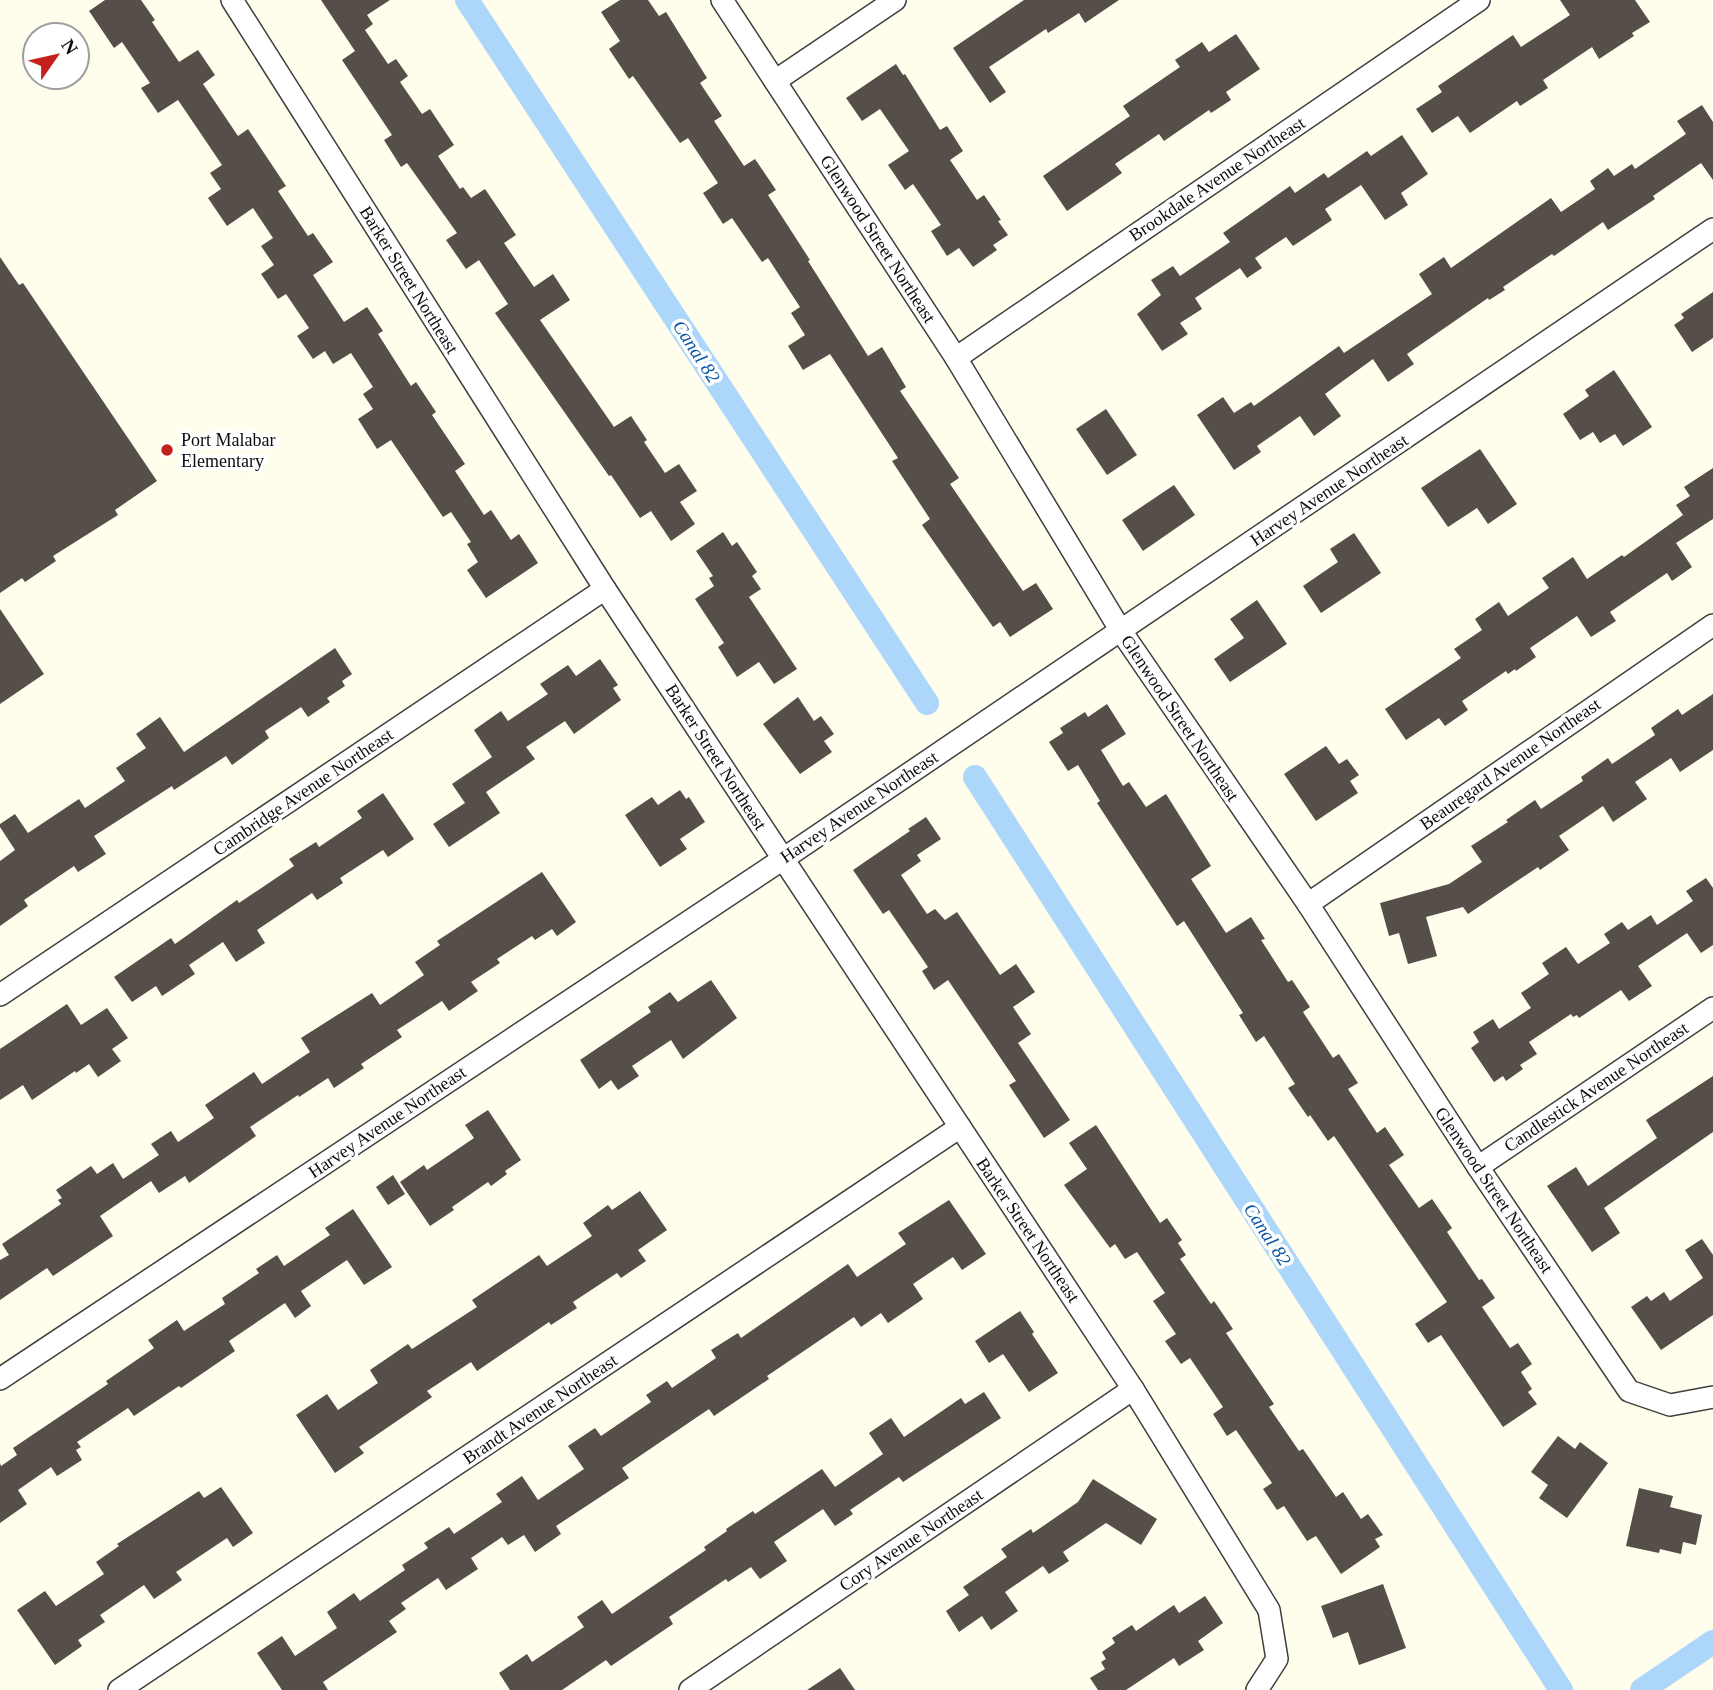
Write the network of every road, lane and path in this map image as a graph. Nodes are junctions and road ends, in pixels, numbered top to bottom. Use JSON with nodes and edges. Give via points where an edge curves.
{"nodes":[{"id":1,"x":232,"y":0,"type":"edge"},
{"id":2,"x":722,"y":0,"type":"edge"},
{"id":3,"x":895,"y":0,"type":"edge"},
{"id":4,"x":1479,"y":0,"type":"edge"},
{"id":5,"x":775,"y":81,"type":"junction"},
{"id":6,"x":1713,"y":229,"type":"edge"},
{"id":7,"x":956,"y":358,"type":"junction"},
{"id":8,"x":605,"y":589,"type":"junction"},
{"id":9,"x":1713,"y":625,"type":"edge"},
{"id":10,"x":1121,"y":631,"type":"junction"},
{"id":11,"x":783,"y":859,"type":"junction"},
{"id":12,"x":1307,"y":904,"type":"junction"},
{"id":13,"x":0,"y":995,"type":"edge"},
{"id":14,"x":1713,"y":1007,"type":"edge"},
{"id":15,"x":960,"y":1127,"type":"junction"},
{"id":16,"x":1478,"y":1167,"type":"junction"},
{"id":17,"x":0,"y":1379,"type":"edge"},
{"id":18,"x":1133,"y":1389,"type":"junction"},
{"id":19,"x":1713,"y":1397,"type":"edge"},
{"id":20,"x":120,"y":1690,"type":"edge"},
{"id":21,"x":690,"y":1690,"type":"edge"},
{"id":22,"x":1257,"y":1690,"type":"edge"}],
"edges":[{"from":1,"to":8,"type":"street","name":"Barker Street Northeast"},
{"from":2,"to":5,"type":"street","name":"Glenwood Street Northeast"},
{"from":3,"to":5,"type":"street"},
{"from":4,"to":7,"type":"street","name":"Brookdale Avenue Northeast"},
{"from":5,"to":7,"type":"street","name":"Glenwood Street Northeast"},
{"from":6,"to":10,"type":"street","name":"Harvey Avenue Northeast"},
{"from":7,"to":10,"type":"street","name":"Glenwood Street Northeast"},
{"from":8,"to":11,"type":"street","name":"Barker Street Northeast"},
{"from":8,"to":13,"type":"street","name":"Cambridge Avenue Northeast"},
{"from":9,"to":12,"type":"street","name":"Beauregard Avenue Northeast"},
{"from":10,"to":11,"type":"street","name":"Harvey Avenue Northeast"},
{"from":10,"to":12,"type":"street","name":"Glenwood Street Northeast"},
{"from":11,"to":15,"type":"street","name":"Barker Street Northeast"},
{"from":11,"to":17,"type":"street","name":"Harvey Avenue Northeast"},
{"from":12,"to":16,"type":"street","name":"Glenwood Street Northeast"},
{"from":14,"to":16,"type":"street","name":"Candlestick Avenue Northeast"},
{"from":15,"to":18,"type":"street","name":"Barker Street Northeast"},
{"from":15,"to":20,"type":"street","name":"Brandt Avenue Northeast"},
{"from":16,"to":19,"type":"street","name":"Glenwood Street Northeast","via":[[1629,1391],[1670,1405]]},
{"from":18,"to":21,"type":"street","name":"Cory Avenue Northeast"},
{"from":18,"to":22,"type":"street","name":"Barker Street Northeast","via":[[1269,1610],[1277,1659]]}]}
